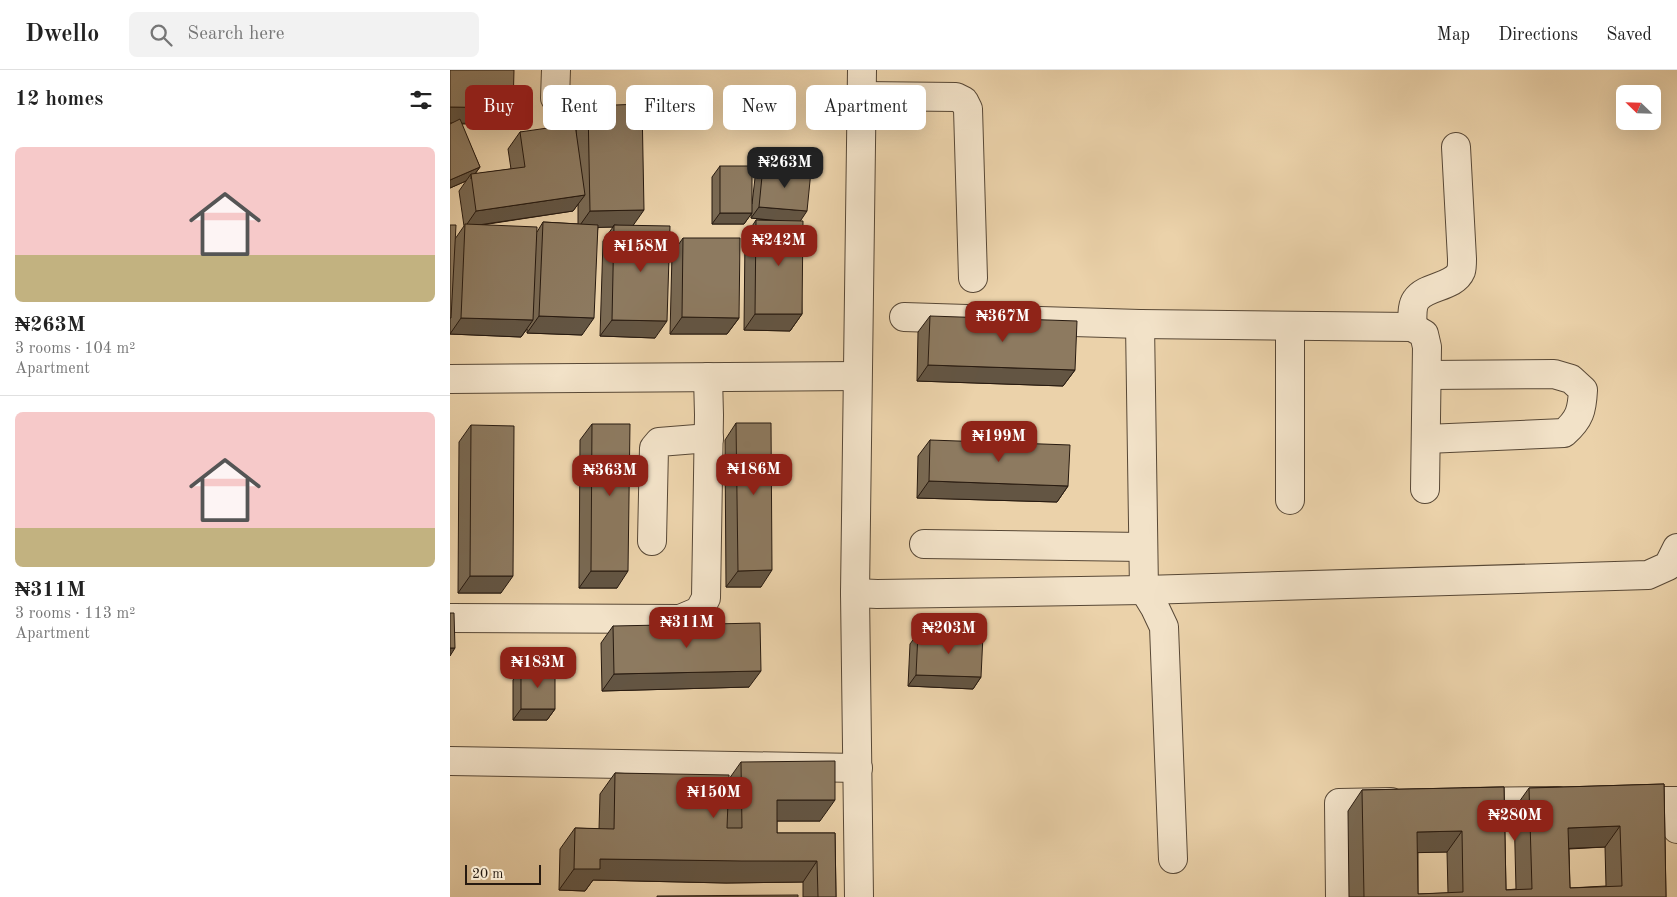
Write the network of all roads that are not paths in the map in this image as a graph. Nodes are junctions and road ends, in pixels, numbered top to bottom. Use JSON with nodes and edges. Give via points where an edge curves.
{"nodes":[{"id":1,"x":556,"y":70,"type":"edge"},
{"id":2,"x":862,"y":83,"type":"edge"},
{"id":3,"x":555,"y":85,"type":"edge"},
{"id":4,"x":1456,"y":147,"type":"dead end"},
{"id":5,"x":973,"y":278,"type":"dead end"},
{"id":6,"x":904,"y":317,"type":"dead end"},
{"id":7,"x":1140,"y":324,"type":"junction"},
{"id":8,"x":1290,"y":326,"type":"junction"},
{"id":9,"x":1412,"y":327,"type":"junction"},
{"id":10,"x":1427,"y":375,"type":"junction"},
{"id":11,"x":857,"y":376,"type":"junction"},
{"id":12,"x":708,"y":377,"type":"junction"},
{"id":13,"x":450,"y":379,"type":"edge"},
{"id":14,"x":709,"y":438,"type":"junction"},
{"id":15,"x":1426,"y":439,"type":"junction"},
{"id":16,"x":1425,"y":488,"type":"dead end"},
{"id":17,"x":1290,"y":500,"type":"dead end"},
{"id":18,"x":652,"y":541,"type":"dead end"},
{"id":19,"x":924,"y":544,"type":"dead end"},
{"id":20,"x":1143,"y":547,"type":"junction"},
{"id":21,"x":1677,"y":548,"type":"edge"},
{"id":22,"x":1144,"y":590,"type":"junction"},
{"id":23,"x":855,"y":593,"type":"junction"},
{"id":24,"x":450,"y":618,"type":"edge"},
{"id":25,"x":450,"y":761,"type":"edge"},
{"id":26,"x":858,"y":768,"type":"junction"},
{"id":27,"x":1677,"y":829,"type":"edge"},
{"id":28,"x":1173,"y":859,"type":"dead end"},
{"id":29,"x":859,"y":897,"type":"edge"},
{"id":30,"x":1340,"y":897,"type":"edge"}],
"edges":[{"from":1,"to":3,"type":"street"},
{"from":2,"to":5,"type":"street","via":[[956,97],[964,101],[968,109]]},
{"from":2,"to":11,"type":"street"},
{"from":4,"to":9,"type":"street","via":[[1461,271],[1455,279],[1424,293],[1416,301]]},
{"from":6,"to":7,"type":"street"},
{"from":7,"to":8,"type":"street"},
{"from":7,"to":20,"type":"street"},
{"from":8,"to":9,"type":"street"},
{"from":8,"to":17,"type":"street"},
{"from":9,"to":10,"type":"street","via":[[1424,334]]},
{"from":10,"to":15,"type":"street"},
{"from":10,"to":15,"type":"street","via":[[1554,374],[1571,379],[1583,390],[1582,406],[1575,423],[1564,433]]},
{"from":11,"to":12,"type":"street"},
{"from":11,"to":23,"type":"street"},
{"from":12,"to":13,"type":"street"},
{"from":12,"to":14,"type":"street"},
{"from":14,"to":18,"type":"street","via":[[659,442],[654,448]]},
{"from":14,"to":24,"type":"street","via":[[706,598],[699,611],[680,619]]},
{"from":15,"to":16,"type":"street"},
{"from":19,"to":20,"type":"street"},
{"from":20,"to":22,"type":"street"},
{"from":21,"to":22,"type":"street","via":[[1668,566],[1648,575]]},
{"from":22,"to":23,"type":"street"},
{"from":22,"to":28,"type":"street","via":[[1164,626]]},
{"from":23,"to":26,"type":"street"},
{"from":25,"to":26,"type":"street"},
{"from":26,"to":29,"type":"street"},
{"from":27,"to":30,"type":"street","via":[[1677,800],[1338,803]]}]}
